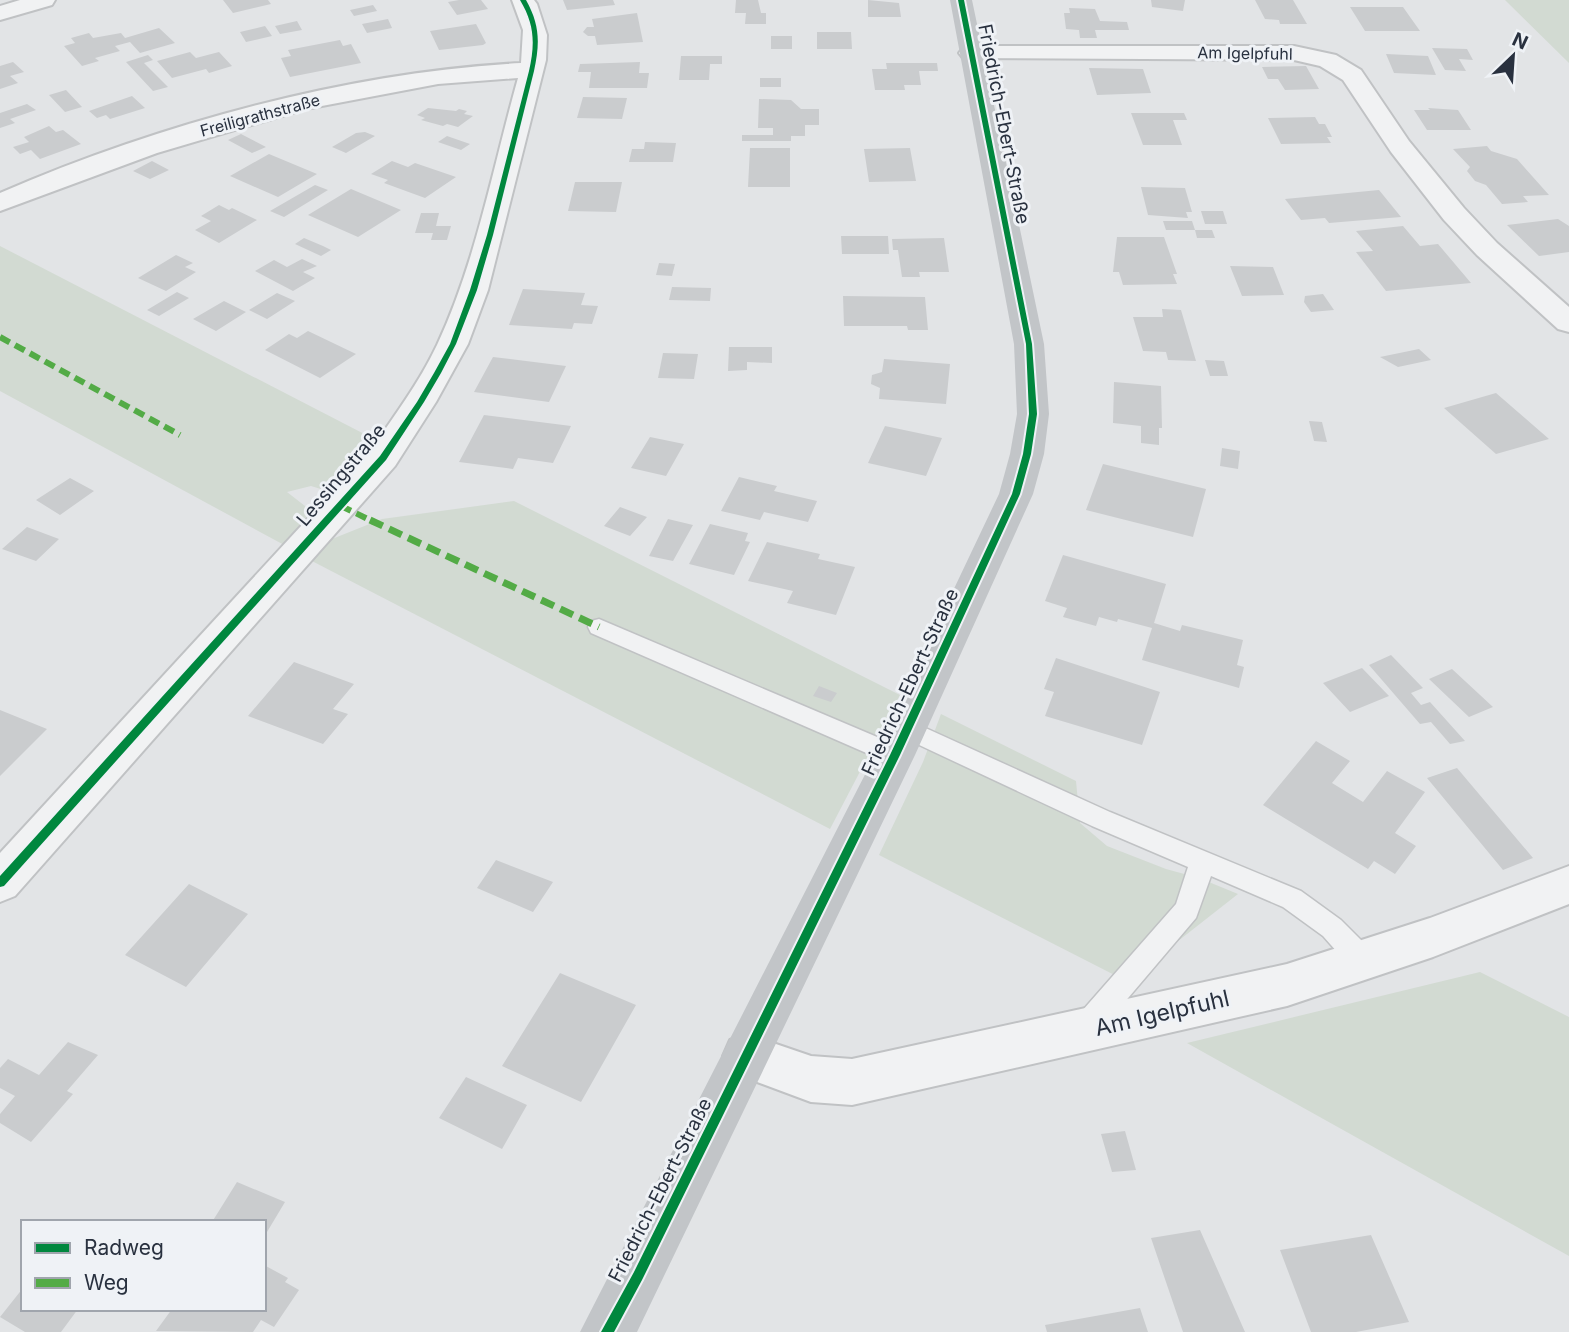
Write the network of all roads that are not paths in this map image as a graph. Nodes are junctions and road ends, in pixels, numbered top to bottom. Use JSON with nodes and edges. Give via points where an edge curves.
{"nodes":[{"id":1,"x":44,"y":0,"type":"edge"},
{"id":2,"x":523,"y":0,"type":"edge"},
{"id":3,"x":961,"y":0,"type":"edge"},
{"id":4,"x":0,"y":13,"type":"edge"},
{"id":5,"x":971,"y":53,"type":"junction"},
{"id":6,"x":530,"y":70,"type":"junction"},
{"id":7,"x":0,"y":203,"type":"edge"},
{"id":8,"x":1569,"y":323,"type":"edge"},
{"id":9,"x":599,"y":627,"type":"dead end"},
{"id":10,"x":901,"y":742,"type":"junction"},
{"id":11,"x":1202,"y":863,"type":"junction"},
{"id":12,"x":0,"y":883,"type":"edge"},
{"id":13,"x":1569,"y":885,"type":"edge"},
{"id":14,"x":1363,"y":961,"type":"junction"},
{"id":15,"x":1083,"y":1030,"type":"junction"},
{"id":16,"x":747,"y":1056,"type":"junction"},
{"id":17,"x":607,"y":1332,"type":"edge"}],
"edges":[{"from":1,"to":4,"type":"street"},
{"from":2,"to":6,"type":"street","name":"Lessingstraße","via":[[536,40]]},
{"from":3,"to":5,"type":"street","name":"Friedrich-Ebert-Straße"},
{"from":5,"to":8,"type":"street","name":"Am Igelpfuhl","via":[[1294,53],[1328,60],[1352,75],[1454,214]]},
{"from":5,"to":10,"type":"street","name":"Friedrich-Ebert-Straße","via":[[1029,344],[1033,414],[1016,494]]},
{"from":6,"to":7,"type":"street","name":"Freiligrathstraße","via":[[369,88],[253,116],[45,183]]},
{"from":6,"to":12,"type":"street","name":"Lessingstraße","via":[[484,261],[453,344],[383,458]]},
{"from":9,"to":10,"type":"lane"},
{"from":10,"to":11,"type":"lane"},
{"from":10,"to":16,"type":"street","name":"Friedrich-Ebert-Straße"},
{"from":11,"to":14,"type":"lane","via":[[1292,899],[1332,928]]},
{"from":11,"to":15,"type":"lane","via":[[1187,910]]},
{"from":13,"to":14,"type":"street","name":"Am Igelpfuhl"},
{"from":14,"to":15,"type":"street","name":"Am Igelpfuhl","via":[[1287,985]]},
{"from":15,"to":16,"type":"street","name":"Am Igelpfuhl","via":[[852,1082],[811,1079]]},
{"from":16,"to":17,"type":"street","name":"Friedrich-Ebert-Straße"}]}
